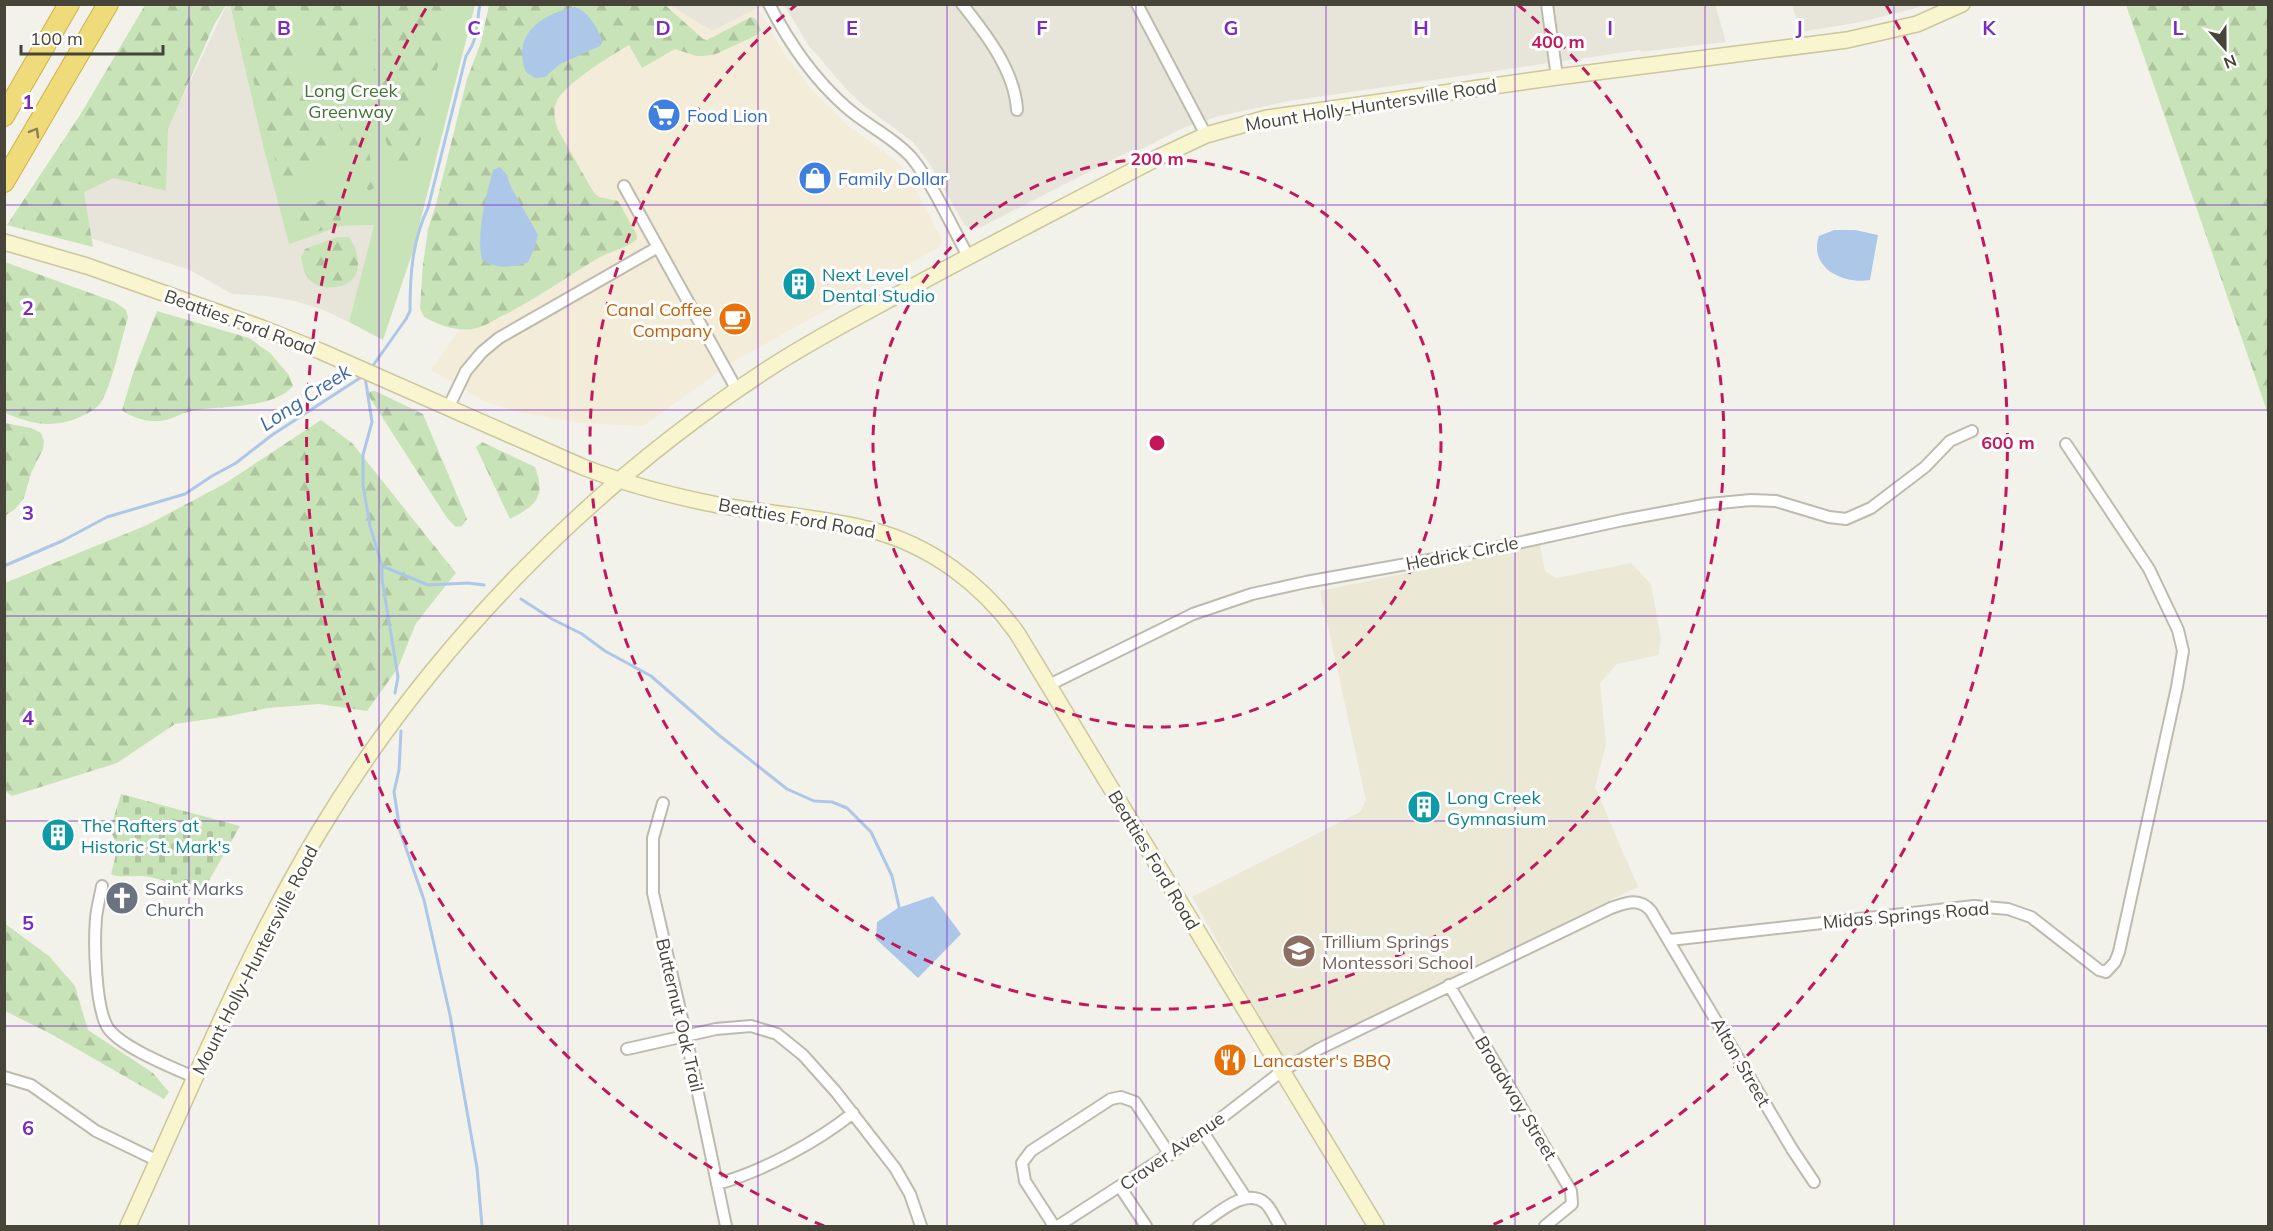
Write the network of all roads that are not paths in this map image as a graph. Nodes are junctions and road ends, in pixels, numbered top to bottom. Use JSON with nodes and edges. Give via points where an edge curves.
{"nodes":[{"id":1,"x":69,"y":4,"type":"edge"},
{"id":2,"x":108,"y":4,"type":"edge"},
{"id":3,"x":770,"y":4,"type":"edge"},
{"id":4,"x":962,"y":4,"type":"edge"},
{"id":5,"x":1137,"y":4,"type":"edge"},
{"id":6,"x":1547,"y":4,"type":"edge"},
{"id":7,"x":1962,"y":4,"type":"edge"},
{"id":8,"x":1557,"y":77,"type":"junction"},
{"id":9,"x":1017,"y":110,"type":"dead end"},
{"id":10,"x":4,"y":116,"type":"edge"},
{"id":11,"x":1206,"y":135,"type":"junction"},
{"id":12,"x":4,"y":182,"type":"edge"},
{"id":13,"x":624,"y":186,"type":"dead end"},
{"id":14,"x":6,"y":242,"type":"edge"},
{"id":15,"x":658,"y":247,"type":"junction"},
{"id":16,"x":968,"y":256,"type":"junction"},
{"id":17,"x":736,"y":390,"type":"junction"},
{"id":18,"x":448,"y":408,"type":"junction"},
{"id":19,"x":1972,"y":431,"type":"dead end"},
{"id":20,"x":2066,"y":444,"type":"dead end"},
{"id":21,"x":619,"y":481,"type":"junction"},
{"id":22,"x":1048,"y":685,"type":"junction"},
{"id":23,"x":663,"y":803,"type":"dead end"},
{"id":24,"x":102,"y":886,"type":"dead end"},
{"id":25,"x":1670,"y":940,"type":"junction"},
{"id":26,"x":1449,"y":985,"type":"junction"},
{"id":27,"x":686,"y":1036,"type":"junction"},
{"id":28,"x":627,"y":1049,"type":"dead end"},
{"id":29,"x":1282,"y":1071,"type":"junction"},
{"id":30,"x":4,"y":1077,"type":"edge"},
{"id":31,"x":196,"y":1078,"type":"junction"},
{"id":32,"x":853,"y":1113,"type":"junction"},
{"id":33,"x":1203,"y":1132,"type":"junction"},
{"id":34,"x":1170,"y":1155,"type":"junction"},
{"id":35,"x":158,"y":1161,"type":"junction"},
{"id":36,"x":1814,"y":1182,"type":"dead end"},
{"id":37,"x":717,"y":1184,"type":"junction"},
{"id":38,"x":1120,"y":1187,"type":"junction"},
{"id":39,"x":1246,"y":1198,"type":"junction"},
{"id":40,"x":128,"y":1227,"type":"edge"},
{"id":41,"x":726,"y":1227,"type":"edge"},
{"id":42,"x":921,"y":1227,"type":"edge"},
{"id":43,"x":1054,"y":1227,"type":"edge"},
{"id":44,"x":1059,"y":1227,"type":"edge"},
{"id":45,"x":1146,"y":1227,"type":"edge"},
{"id":46,"x":1199,"y":1227,"type":"edge"},
{"id":47,"x":1280,"y":1227,"type":"edge"},
{"id":48,"x":1376,"y":1227,"type":"edge"},
{"id":49,"x":1545,"y":1227,"type":"edge"}],
"edges":[{"from":1,"to":10,"type":"highway"},
{"from":12,"to":2,"type":"highway","one_way":true},
{"from":3,"to":16,"type":"street","via":[[792,42],[825,85],[912,159]]},
{"from":4,"to":9,"type":"street","via":[[1010,79]]},
{"from":5,"to":11,"type":"street"},
{"from":6,"to":8,"type":"street"},
{"from":7,"to":8,"type":"main road","name":"Mount Holly-Huntersville Road","via":[[1917,24],[1875,35]]},
{"from":8,"to":11,"type":"main road","name":"Mount Holly-Huntersville Road","via":[[1291,114]]},
{"from":11,"to":16,"type":"main road","name":"Mount Holly-Huntersville Road"},
{"from":13,"to":15,"type":"street"},
{"from":14,"to":18,"type":"main road","name":"Beatties Ford Road","via":[[87,266],[262,328]]},
{"from":15,"to":17,"type":"street"},
{"from":15,"to":18,"type":"street","via":[[499,338],[466,371]]},
{"from":16,"to":17,"type":"main road","name":"Mount Holly-Huntersville Road","via":[[817,339]]},
{"from":17,"to":21,"type":"main road","name":"Mount Holly-Huntersville Road"},
{"from":18,"to":21,"type":"main road","name":"Beatties Ford Road"},
{"from":19,"to":22,"type":"street","name":"Hedrick Circle","via":[[1950,441],[1916,475],[1864,512],[1840,519],[1776,501],[1709,504],[1274,589],[1193,614]]},
{"from":20,"to":25,"type":"street","name":"Midas Springs Road","via":[[2149,569],[2178,630],[2183,651],[2119,952],[2111,968],[2106,972],[2099,970],[2031,917],[1991,906]]},
{"from":21,"to":22,"type":"main road","name":"Beatties Ford Road","via":[[717,504],[849,525],[906,542],[954,569],[988,599],[1017,633]]},
{"from":21,"to":31,"type":"main road","name":"Mount Holly-Huntersville Road","via":[[491,604],[433,670],[369,756],[287,889]]},
{"from":22,"to":29,"type":"main road","name":"Beatties Ford Road"},
{"from":23,"to":27,"type":"street","name":"Butternut Oak Trail","via":[[653,838],[652,875]]},
{"from":24,"to":31,"type":"street","via":[[96,950],[100,1007],[108,1028],[160,1062]]},
{"from":25,"to":26,"type":"street","via":[[1648,907],[1632,902],[1611,908]]},
{"from":25,"to":36,"type":"street","name":"Alton Street"},
{"from":26,"to":29,"type":"street"},
{"from":26,"to":49,"type":"street","name":"Broadway Street","via":[[1568,1184],[1572,1204]]},
{"from":27,"to":28,"type":"street"},
{"from":27,"to":32,"type":"street","via":[[751,1026],[777,1034],[803,1055]]},
{"from":27,"to":37,"type":"street","name":"Butternut Oak Trail"},
{"from":29,"to":33,"type":"street","name":"Craver Avenue"},
{"from":29,"to":48,"type":"main road","name":"Beatties Ford Road"},
{"from":30,"to":35,"type":"street","via":[[31,1085],[96,1131]]},
{"from":31,"to":35,"type":"main road","name":"Mount Holly-Huntersville Road"},
{"from":32,"to":37,"type":"street","via":[[827,1132],[748,1174]]},
{"from":32,"to":42,"type":"street","via":[[895,1168],[910,1194]]},
{"from":33,"to":34,"type":"street","name":"Craver Avenue"},
{"from":33,"to":39,"type":"street"},
{"from":34,"to":38,"type":"street","name":"Craver Avenue"},
{"from":34,"to":43,"type":"street","via":[[1134,1102],[1121,1097],[1111,1099],[1031,1151],[1022,1163],[1025,1181]]},
{"from":35,"to":40,"type":"main road","name":"Mount Holly-Huntersville Road"},
{"from":37,"to":41,"type":"street","name":"Butternut Oak Trail"},
{"from":38,"to":44,"type":"street","name":"Craver Avenue"},
{"from":38,"to":45,"type":"street"},
{"from":39,"to":46,"type":"street"},
{"from":39,"to":47,"type":"street","via":[[1264,1203]]}]}
